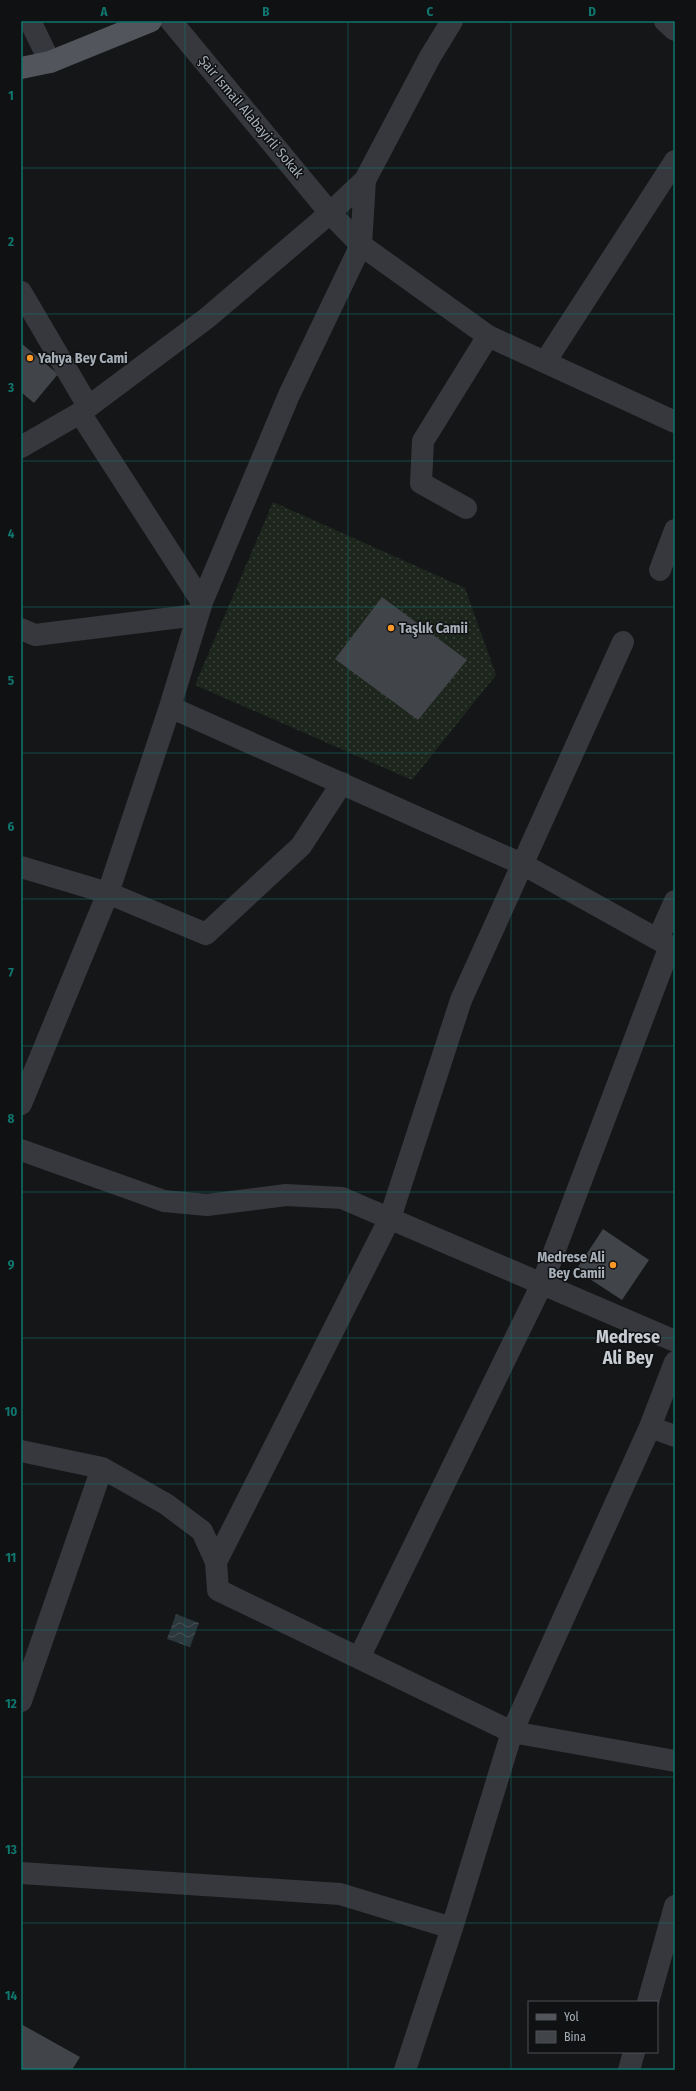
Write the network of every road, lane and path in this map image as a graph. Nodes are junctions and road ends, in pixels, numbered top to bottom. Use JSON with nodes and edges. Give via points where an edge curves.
{"nodes":[{"id":1,"x":30,"y":21,"type":"edge"},
{"id":2,"x":151,"y":21,"type":"edge"},
{"id":3,"x":171,"y":21,"type":"edge"},
{"id":4,"x":452,"y":21,"type":"edge"},
{"id":5,"x":665,"y":21,"type":"edge"},
{"id":6,"x":675,"y":30,"type":"edge"},
{"id":7,"x":50,"y":62,"type":"junction"},
{"id":8,"x":21,"y":68,"type":"edge"},
{"id":9,"x":21,"y":81,"type":"edge"},
{"id":10,"x":675,"y":161,"type":"edge"},
{"id":11,"x":365,"y":180,"type":"junction"},
{"id":12,"x":330,"y":213,"type":"junction"},
{"id":13,"x":361,"y":244,"type":"junction"},
{"id":14,"x":21,"y":292,"type":"edge"},
{"id":15,"x":488,"y":336,"type":"junction"},
{"id":16,"x":545,"y":362,"type":"junction"},
{"id":17,"x":84,"y":410,"type":"junction"},
{"id":18,"x":675,"y":422,"type":"edge"},
{"id":19,"x":21,"y":447,"type":"edge"},
{"id":20,"x":466,"y":508,"type":"dead end"},
{"id":21,"x":675,"y":530,"type":"edge"},
{"id":22,"x":660,"y":570,"type":"dead end"},
{"id":23,"x":200,"y":608,"type":"junction"},
{"id":24,"x":21,"y":629,"type":"edge"},
{"id":25,"x":624,"y":642,"type":"dead end"},
{"id":26,"x":170,"y":707,"type":"junction"},
{"id":27,"x":342,"y":783,"type":"junction"},
{"id":28,"x":524,"y":866,"type":"junction"},
{"id":29,"x":21,"y":867,"type":"edge"},
{"id":30,"x":108,"y":893,"type":"junction"},
{"id":31,"x":675,"y":901,"type":"edge"},
{"id":32,"x":668,"y":945,"type":"edge"},
{"id":33,"x":22,"y":1101,"type":"edge"},
{"id":34,"x":21,"y":1150,"type":"edge"},
{"id":35,"x":390,"y":1218,"type":"junction"},
{"id":36,"x":542,"y":1284,"type":"junction"},
{"id":37,"x":675,"y":1341,"type":"edge"},
{"id":38,"x":675,"y":1362,"type":"edge"},
{"id":39,"x":650,"y":1427,"type":"junction"},
{"id":40,"x":675,"y":1436,"type":"edge"},
{"id":41,"x":21,"y":1451,"type":"edge"},
{"id":42,"x":102,"y":1468,"type":"junction"},
{"id":43,"x":216,"y":1562,"type":"junction"},
{"id":44,"x":359,"y":1658,"type":"junction"},
{"id":45,"x":21,"y":1701,"type":"edge"},
{"id":46,"x":512,"y":1732,"type":"junction"},
{"id":47,"x":675,"y":1761,"type":"edge"},
{"id":48,"x":21,"y":1873,"type":"edge"},
{"id":49,"x":675,"y":1906,"type":"edge"},
{"id":50,"x":452,"y":1928,"type":"junction"},
{"id":51,"x":648,"y":2001,"type":"edge"},
{"id":52,"x":634,"y":2053,"type":"edge"},
{"id":53,"x":406,"y":2070,"type":"edge"},
{"id":54,"x":629,"y":2070,"type":"edge"}],
"edges":[{"from":1,"to":7,"type":"street"},
{"from":2,"to":7,"type":"main road"},
{"from":3,"to":12,"type":"street","name":"Şair Ismail Alabayirli Sokak"},
{"from":4,"to":11,"type":"street","via":[[430,57]]},
{"from":5,"to":6,"type":"street"},
{"from":7,"to":8,"type":"main road"},
{"from":7,"to":9,"type":"main road"},
{"from":10,"to":16,"type":"street"},
{"from":11,"to":12,"type":"street"},
{"from":11,"to":13,"type":"street"},
{"from":12,"to":13,"type":"street","name":"Şair Ismail Alabayirli Sokak"},
{"from":12,"to":17,"type":"street","via":[[207,318]]},
{"from":13,"to":15,"type":"street","name":"Şair Ismail Alabayirli Sokak"},
{"from":13,"to":23,"type":"street","via":[[289,395]]},
{"from":14,"to":17,"type":"street"},
{"from":15,"to":16,"type":"street","name":"Şair Ismail Alabayirli Sokak"},
{"from":15,"to":20,"type":"street","via":[[423,441],[421,483]]},
{"from":16,"to":18,"type":"street","name":"Şair Ismail Alabayirli Sokak"},
{"from":17,"to":19,"type":"street"},
{"from":17,"to":23,"type":"street"},
{"from":21,"to":22,"type":"street"},
{"from":23,"to":24,"type":"street","via":[[35,635]]},
{"from":23,"to":26,"type":"street"},
{"from":25,"to":28,"type":"street"},
{"from":26,"to":27,"type":"street"},
{"from":26,"to":30,"type":"street"},
{"from":27,"to":28,"type":"street"},
{"from":27,"to":30,"type":"street","via":[[301,846],[206,934]]},
{"from":28,"to":32,"type":"street"},
{"from":28,"to":35,"type":"street","via":[[461,1000]]},
{"from":29,"to":30,"type":"street"},
{"from":30,"to":33,"type":"street"},
{"from":31,"to":32,"type":"street"},
{"from":32,"to":36,"type":"street"},
{"from":34,"to":35,"type":"street","via":[[164,1201],[207,1205],[286,1195],[342,1198]]},
{"from":35,"to":36,"type":"street"},
{"from":35,"to":43,"type":"street"},
{"from":36,"to":37,"type":"street"},
{"from":36,"to":44,"type":"street"},
{"from":38,"to":39,"type":"street"},
{"from":39,"to":40,"type":"street"},
{"from":39,"to":46,"type":"street"},
{"from":41,"to":42,"type":"street"},
{"from":42,"to":43,"type":"street","via":[[166,1504],[202,1531]]},
{"from":42,"to":45,"type":"street"},
{"from":43,"to":44,"type":"street","via":[[218,1590]]},
{"from":44,"to":46,"type":"street"},
{"from":46,"to":47,"type":"street"},
{"from":46,"to":50,"type":"street"},
{"from":48,"to":50,"type":"street","via":[[340,1894]]},
{"from":49,"to":51,"type":"street"},
{"from":50,"to":53,"type":"street"},
{"from":52,"to":54,"type":"street"}]}
